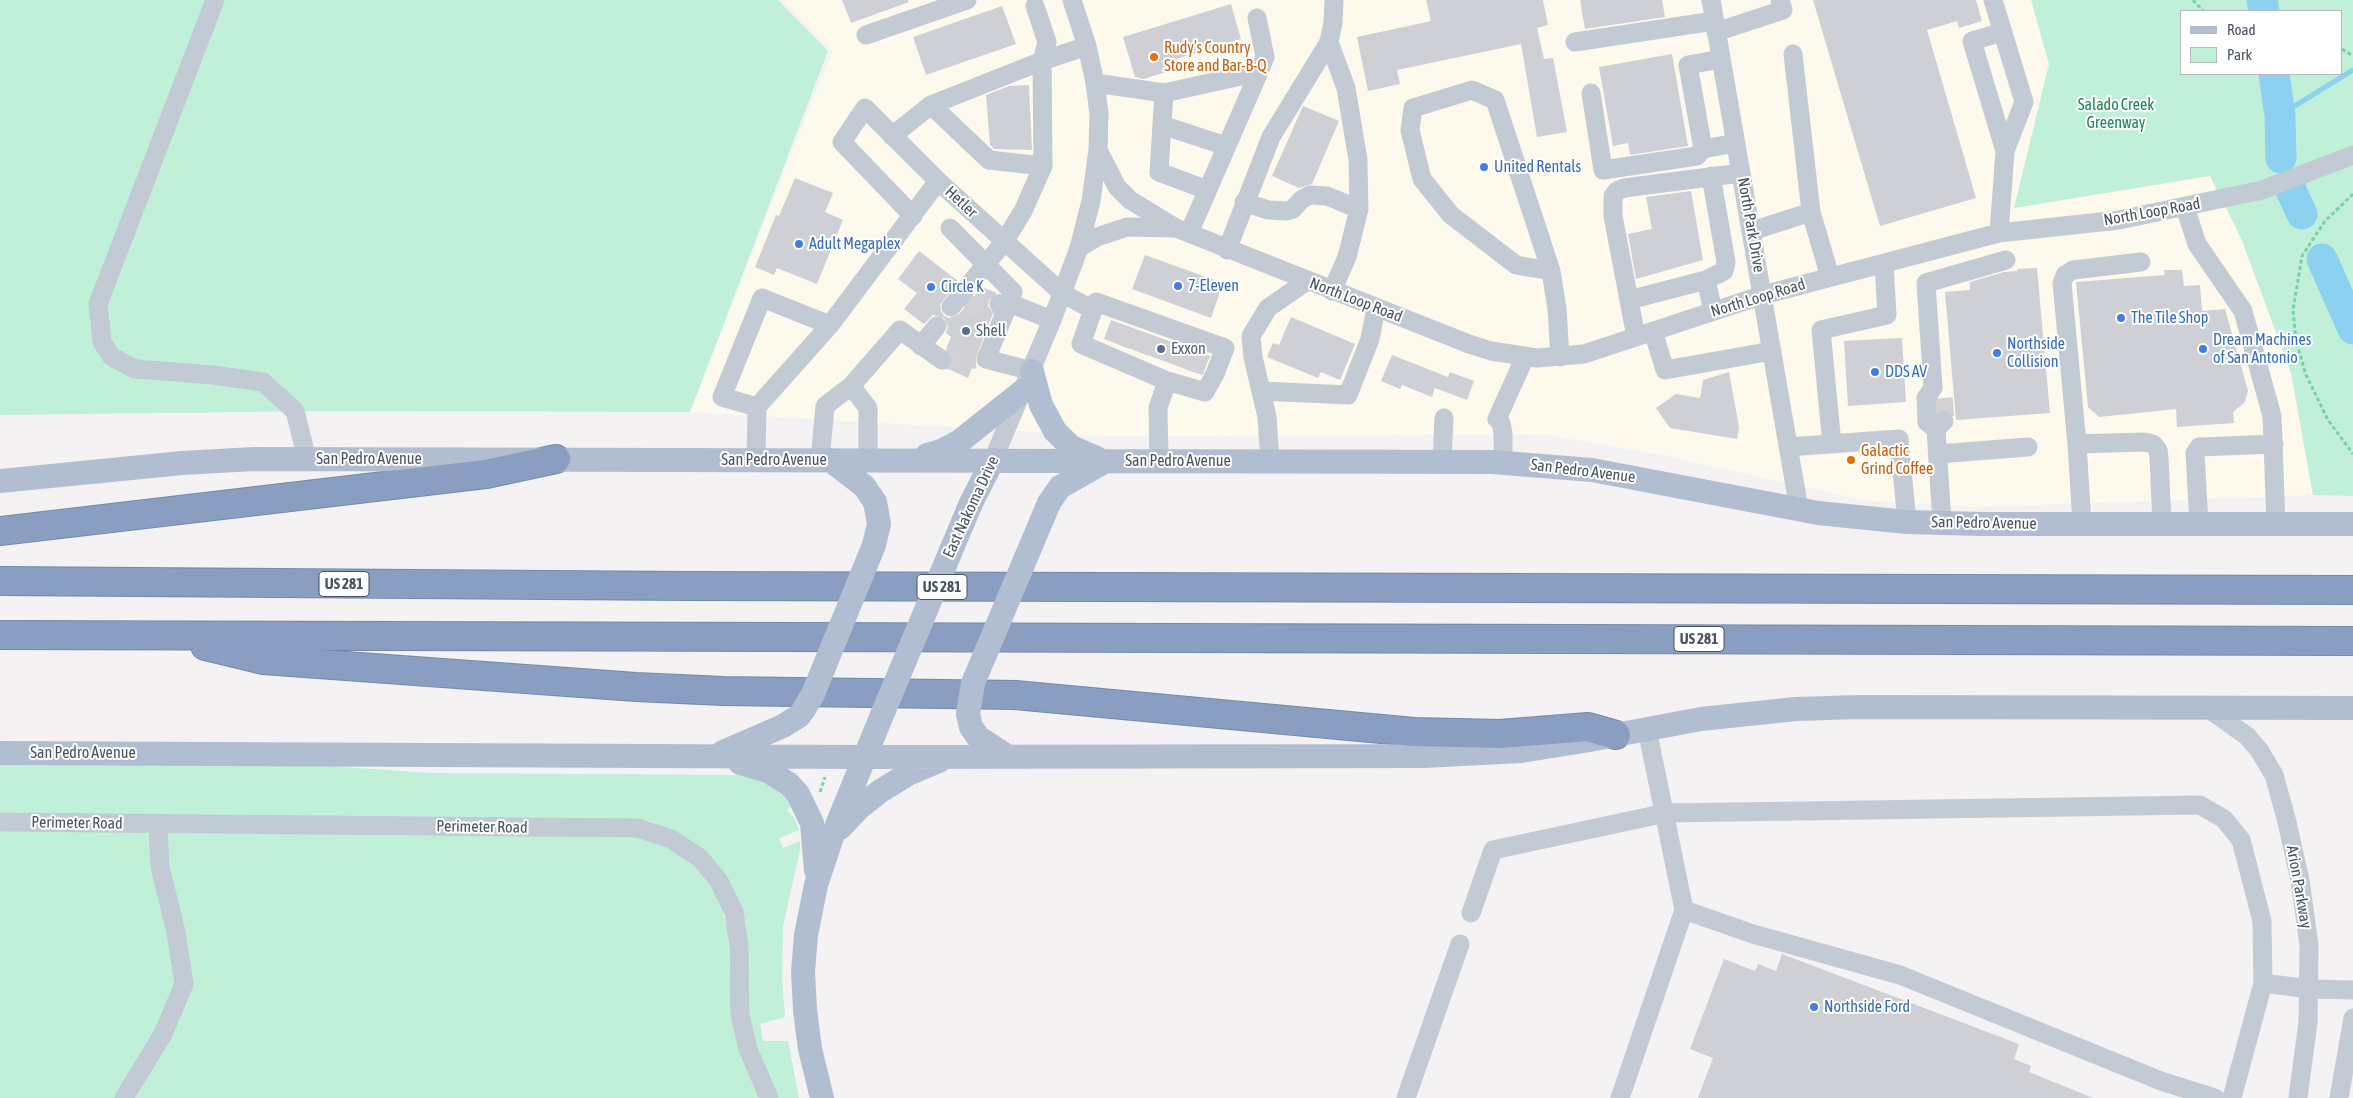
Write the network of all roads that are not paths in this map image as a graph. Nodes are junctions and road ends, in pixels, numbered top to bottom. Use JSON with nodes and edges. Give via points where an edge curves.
{"nodes":[{"id":1,"x":215,"y":0,"type":"edge"},
{"id":2,"x":967,"y":0,"type":"edge"},
{"id":3,"x":1072,"y":0,"type":"edge"},
{"id":4,"x":1334,"y":0,"type":"edge"},
{"id":5,"x":1711,"y":0,"type":"edge"},
{"id":6,"x":1780,"y":0,"type":"edge"},
{"id":7,"x":1994,"y":0,"type":"edge"},
{"id":8,"x":1035,"y":6,"type":"dead end"},
{"id":9,"x":1257,"y":18,"type":"dead end"},
{"id":10,"x":1715,"y":27,"type":"junction"},
{"id":11,"x":2003,"y":32,"type":"junction"},
{"id":12,"x":866,"y":34,"type":"dead end"},
{"id":13,"x":1329,"y":42,"type":"junction"},
{"id":14,"x":1575,"y":42,"type":"dead end"},
{"id":15,"x":1087,"y":46,"type":"junction"},
{"id":16,"x":1793,"y":54,"type":"dead end"},
{"id":17,"x":1721,"y":59,"type":"junction"},
{"id":18,"x":1042,"y":61,"type":"junction"},
{"id":19,"x":1259,"y":72,"type":"junction"},
{"id":20,"x":1095,"y":83,"type":"junction"},
{"id":21,"x":1164,"y":93,"type":"junction"},
{"id":22,"x":1590,"y":93,"type":"dead end"},
{"id":23,"x":930,"y":106,"type":"junction"},
{"id":24,"x":1162,"y":125,"type":"junction"},
{"id":25,"x":892,"y":136,"type":"junction"},
{"id":26,"x":1736,"y":143,"type":"junction"},
{"id":27,"x":1226,"y":146,"type":"junction"},
{"id":28,"x":1703,"y":149,"type":"junction"},
{"id":29,"x":1098,"y":150,"type":"junction"},
{"id":30,"x":2004,"y":151,"type":"junction"},
{"id":31,"x":2353,"y":155,"type":"edge"},
{"id":32,"x":1043,"y":166,"type":"junction"},
{"id":33,"x":1742,"y":173,"type":"junction"},
{"id":34,"x":1711,"y":176,"type":"junction"},
{"id":35,"x":938,"y":181,"type":"junction"},
{"id":36,"x":1207,"y":190,"type":"junction"},
{"id":37,"x":1244,"y":202,"type":"junction"},
{"id":38,"x":2185,"y":207,"type":"junction"},
{"id":39,"x":1359,"y":209,"type":"junction"},
{"id":40,"x":1811,"y":212,"type":"junction"},
{"id":41,"x":913,"y":216,"type":"junction"},
{"id":42,"x":950,"y":228,"type":"dead end"},
{"id":43,"x":1182,"y":230,"type":"junction"},
{"id":44,"x":1752,"y":231,"type":"junction"},
{"id":45,"x":1999,"y":233,"type":"junction"},
{"id":46,"x":1004,"y":242,"type":"junction"},
{"id":47,"x":1079,"y":248,"type":"junction"},
{"id":48,"x":1227,"y":250,"type":"junction"},
{"id":49,"x":1923,"y":253,"type":"junction"},
{"id":50,"x":2006,"y":260,"type":"dead end"},
{"id":51,"x":2141,"y":262,"type":"dead end"},
{"id":52,"x":1884,"y":263,"type":"junction"},
{"id":53,"x":986,"y":264,"type":"junction"},
{"id":54,"x":1551,"y":271,"type":"junction"},
{"id":55,"x":1830,"y":277,"type":"junction"},
{"id":56,"x":1706,"y":280,"type":"junction"},
{"id":57,"x":1307,"y":281,"type":"junction"},
{"id":58,"x":1926,"y":282,"type":"junction"},
{"id":59,"x":1332,"y":291,"type":"junction"},
{"id":60,"x":1062,"y":293,"type":"junction"},
{"id":61,"x":1763,"y":295,"type":"junction"},
{"id":62,"x":1629,"y":300,"type":"junction"},
{"id":63,"x":1004,"y":303,"type":"junction"},
{"id":64,"x":964,"y":306,"type":"dead end"},
{"id":65,"x":1376,"y":308,"type":"junction"},
{"id":66,"x":1093,"y":310,"type":"junction"},
{"id":67,"x":1713,"y":312,"type":"junction"},
{"id":68,"x":1052,"y":320,"type":"junction"},
{"id":69,"x":830,"y":325,"type":"junction"},
{"id":70,"x":937,"y":326,"type":"dead end"},
{"id":71,"x":1644,"y":334,"type":"junction"},
{"id":72,"x":922,"y":346,"type":"junction"},
{"id":73,"x":1772,"y":351,"type":"junction"},
{"id":74,"x":1525,"y":357,"type":"junction"},
{"id":75,"x":1560,"y":357,"type":"junction"},
{"id":76,"x":942,"y":360,"type":"tunnel mouth"},
{"id":77,"x":1164,"y":372,"type":"junction"},
{"id":78,"x":1027,"y":381,"type":"junction"},
{"id":79,"x":851,"y":386,"type":"junction"},
{"id":80,"x":1261,"y":391,"type":"junction"},
{"id":81,"x":757,"y":407,"type":"junction"},
{"id":82,"x":1444,"y":418,"type":"dead end"},
{"id":83,"x":1832,"y":444,"type":"junction"},
{"id":84,"x":2077,"y":444,"type":"junction"},
{"id":85,"x":2274,"y":444,"type":"junction"},
{"id":86,"x":2028,"y":446,"type":"dead end"},
{"id":87,"x":1788,"y":447,"type":"junction"},
{"id":88,"x":1938,"y":454,"type":"junction"},
{"id":89,"x":304,"y":459,"type":"junction"},
{"id":90,"x":556,"y":459,"type":"junction"},
{"id":91,"x":756,"y":460,"type":"junction"},
{"id":92,"x":825,"y":460,"type":"junction"},
{"id":93,"x":904,"y":460,"type":"junction"},
{"id":94,"x":993,"y":460,"type":"junction"},
{"id":95,"x":868,"y":461,"type":"junction"},
{"id":96,"x":1106,"y":461,"type":"junction"},
{"id":97,"x":1159,"y":461,"type":"junction"},
{"id":98,"x":1270,"y":462,"type":"junction"},
{"id":99,"x":1442,"y":462,"type":"junction"},
{"id":100,"x":1503,"y":463,"type":"junction"},
{"id":101,"x":0,"y":481,"type":"edge"},
{"id":102,"x":1799,"y":509,"type":"junction"},
{"id":103,"x":1907,"y":522,"type":"junction"},
{"id":104,"x":1942,"y":524,"type":"junction"},
{"id":105,"x":2082,"y":524,"type":"junction"},
{"id":106,"x":2162,"y":524,"type":"junction"},
{"id":107,"x":2199,"y":524,"type":"junction"},
{"id":108,"x":2276,"y":524,"type":"junction"},
{"id":109,"x":2353,"y":524,"type":"edge"},
{"id":110,"x":0,"y":531,"type":"edge"},
{"id":111,"x":0,"y":581,"type":"edge"},
{"id":112,"x":2353,"y":590,"type":"edge"},
{"id":113,"x":0,"y":635,"type":"edge"},
{"id":114,"x":162,"y":635,"type":"junction"},
{"id":115,"x":2353,"y":641,"type":"edge"},
{"id":116,"x":2206,"y":707,"type":"junction"},
{"id":117,"x":2353,"y":708,"type":"edge"},
{"id":118,"x":1648,"y":729,"type":"junction"},
{"id":119,"x":1616,"y":735,"type":"junction"},
{"id":120,"x":0,"y":753,"type":"edge"},
{"id":121,"x":714,"y":756,"type":"junction"},
{"id":122,"x":954,"y":756,"type":"junction"},
{"id":123,"x":1007,"y":756,"type":"junction"},
{"id":124,"x":864,"y":757,"type":"junction"},
{"id":125,"x":1666,"y":813,"type":"junction"},
{"id":126,"x":0,"y":822,"type":"edge"},
{"id":127,"x":158,"y":824,"type":"junction"},
{"id":128,"x":832,"y":837,"type":"junction"},
{"id":129,"x":816,"y":884,"type":"junction"},
{"id":130,"x":1684,"y":910,"type":"junction"},
{"id":131,"x":1471,"y":913,"type":"dead end"},
{"id":132,"x":1460,"y":944,"type":"dead end"},
{"id":133,"x":2264,"y":983,"type":"junction"},
{"id":134,"x":2310,"y":989,"type":"junction"},
{"id":135,"x":2353,"y":990,"type":"edge"},
{"id":136,"x":2353,"y":1018,"type":"edge"},
{"id":137,"x":2175,"y":1092,"type":"edge"},
{"id":138,"x":124,"y":1098,"type":"edge"},
{"id":139,"x":769,"y":1098,"type":"edge"},
{"id":140,"x":822,"y":1098,"type":"edge"},
{"id":141,"x":1406,"y":1098,"type":"edge"},
{"id":142,"x":1620,"y":1098,"type":"edge"},
{"id":143,"x":2215,"y":1098,"type":"edge"},
{"id":144,"x":2232,"y":1098,"type":"edge"},
{"id":145,"x":2298,"y":1098,"type":"edge"},
{"id":146,"x":2339,"y":1098,"type":"edge"}],
"edges":[{"from":1,"to":89,"type":"street","via":[[98,304],[102,342],[112,357],[135,369],[263,382],[295,411]]},
{"from":2,"to":12,"type":"street"},
{"from":3,"to":15,"type":"street","name":"East Nakoma Drive"},
{"from":4,"to":13,"type":"street"},
{"from":5,"to":10,"type":"street","name":"North Park Drive"},
{"from":6,"to":10,"type":"street","via":[[1783,10]]},
{"from":7,"to":11,"type":"street"},
{"from":8,"to":18,"type":"street","via":[[1047,42]]},
{"from":9,"to":19,"type":"street","via":[[1265,57]]},
{"from":10,"to":14,"type":"street"},
{"from":10,"to":17,"type":"street","name":"North Park Drive"},
{"from":11,"to":30,"type":"street","via":[[2024,102]]},
{"from":11,"to":30,"type":"street","via":[[1972,41]]},
{"from":13,"to":37,"type":"street","via":[[1271,137]]},
{"from":13,"to":39,"type":"street","via":[[1346,88],[1358,160]]},
{"from":15,"to":18,"type":"street"},
{"from":15,"to":20,"type":"street","name":"East Nakoma Drive"},
{"from":16,"to":40,"type":"street"},
{"from":17,"to":26,"type":"street","name":"North Park Drive"},
{"from":17,"to":28,"type":"street","via":[[1688,64]]},
{"from":18,"to":23,"type":"street"},
{"from":18,"to":32,"type":"street"},
{"from":19,"to":21,"type":"street"},
{"from":19,"to":27,"type":"street"},
{"from":20,"to":21,"type":"street"},
{"from":20,"to":29,"type":"street","name":"East Nakoma Drive","via":[[1099,114]]},
{"from":21,"to":24,"type":"street"},
{"from":22,"to":28,"type":"street","via":[[1603,170],[1697,156]]},
{"from":23,"to":25,"type":"street"},
{"from":23,"to":32,"type":"street","via":[[989,160]]},
{"from":24,"to":27,"type":"street"},
{"from":24,"to":36,"type":"street","via":[[1159,172]]},
{"from":25,"to":35,"type":"street","name":"Hetler"},
{"from":25,"to":41,"type":"street","name":"Hetler","via":[[865,108],[842,142]]},
{"from":26,"to":28,"type":"street"},
{"from":26,"to":33,"type":"street","name":"North Park Drive"},
{"from":27,"to":36,"type":"street"},
{"from":29,"to":43,"type":"street","name":"North Loop Road","via":[[1117,187],[1130,200]]},
{"from":29,"to":47,"type":"street","name":"East Nakoma Drive","via":[[1088,217]]},
{"from":30,"to":45,"type":"street"},
{"from":31,"to":38,"type":"street","name":"North Loop Road","via":[[2262,190]]},
{"from":32,"to":46,"type":"street","via":[[1023,212]]},
{"from":33,"to":34,"type":"street"},
{"from":33,"to":44,"type":"street","name":"North Park Drive"},
{"from":34,"to":56,"type":"street","via":[[1726,262],[1724,271]]},
{"from":34,"to":62,"type":"street","via":[[1624,188],[1613,196],[1613,216]]},
{"from":35,"to":41,"type":"street"},
{"from":35,"to":46,"type":"street","name":"Hetler"},
{"from":36,"to":43,"type":"street"},
{"from":37,"to":39,"type":"street","via":[[1268,210],[1287,211],[1310,195],[1327,196]]},
{"from":37,"to":48,"type":"street"},
{"from":38,"to":45,"type":"street","name":"North Loop Road","via":[[2119,220]]},
{"from":38,"to":85,"type":"street","via":[[2197,244],[2243,311],[2272,416]]},
{"from":39,"to":59,"type":"street","via":[[1347,257]]},
{"from":40,"to":44,"type":"street"},
{"from":40,"to":55,"type":"street"},
{"from":41,"to":69,"type":"street"},
{"from":42,"to":53,"type":"street"},
{"from":43,"to":47,"type":"street","name":"North Loop Road","via":[[1127,227],[1097,237]]},
{"from":43,"to":48,"type":"street","name":"North Loop Road"},
{"from":44,"to":61,"type":"street","name":"North Park Drive"},
{"from":45,"to":49,"type":"street","name":"North Loop Road"},
{"from":46,"to":53,"type":"street"},
{"from":46,"to":60,"type":"street","name":"Hetler"},
{"from":47,"to":60,"type":"street","name":"East Nakoma Drive"},
{"from":48,"to":57,"type":"street","name":"North Loop Road"},
{"from":49,"to":52,"type":"street","name":"North Loop Road"},
{"from":49,"to":58,"type":"street"},
{"from":50,"to":58,"type":"street"},
{"from":51,"to":84,"type":"street","via":[[2073,270],[2065,275],[2062,284]]},
{"from":52,"to":55,"type":"street","name":"North Loop Road"},
{"from":52,"to":83,"type":"street","via":[[1887,315],[1821,330]]},
{"from":53,"to":63,"type":"street","via":[[1014,292]]},
{"from":53,"to":64,"type":"street","via":[[951,307]]},
{"from":54,"to":54,"type":"street","via":[[1495,100],[1472,90],[1412,108],[1410,130],[1422,179],[1451,215],[1516,265]]},
{"from":54,"to":75,"type":"street"},
{"from":55,"to":61,"type":"street","name":"North Loop Road"},
{"from":56,"to":62,"type":"street"},
{"from":56,"to":67,"type":"street"},
{"from":57,"to":59,"type":"street","name":"North Loop Road"},
{"from":57,"to":80,"type":"street","via":[[1268,308],[1251,336]]},
{"from":58,"to":88,"type":"street","via":[[1938,393],[1926,398],[1927,422],[1941,425]]},
{"from":59,"to":65,"type":"street","name":"North Loop Road"},
{"from":60,"to":66,"type":"street","name":"Hetler"},
{"from":60,"to":68,"type":"street","name":"East Nakoma Drive"},
{"from":61,"to":67,"type":"street","name":"North Loop Road"},
{"from":61,"to":73,"type":"street","name":"North Park Drive"},
{"from":62,"to":71,"type":"street"},
{"from":63,"to":68,"type":"street"},
{"from":63,"to":78,"type":"street","via":[[981,359]]},
{"from":65,"to":74,"type":"street","name":"North Loop Road","via":[[1468,344]]},
{"from":65,"to":80,"type":"street","via":[[1370,339],[1348,395]]},
{"from":66,"to":77,"type":"street","via":[[1081,344],[1117,352]]},
{"from":66,"to":77,"type":"street","via":[[1096,302],[1130,320],[1194,344],[1224,348],[1205,392],[1191,379]]},
{"from":67,"to":71,"type":"street","name":"North Loop Road"},
{"from":68,"to":78,"type":"street","name":"East Nakoma Drive"},
{"from":69,"to":81,"type":"street"},
{"from":69,"to":81,"type":"street","via":[[762,298],[722,397]]},
{"from":70,"to":72,"type":"street"},
{"from":71,"to":73,"type":"street","via":[[1665,370]]},
{"from":71,"to":75,"type":"street","name":"North Loop Road","via":[[1584,354]]},
{"from":72,"to":76,"type":"street"},
{"from":72,"to":79,"type":"street","via":[[900,330]]},
{"from":73,"to":87,"type":"street","name":"North Park Drive"},
{"from":74,"to":75,"type":"street","name":"North Loop Road"},
{"from":74,"to":100,"type":"street","via":[[1497,418],[1503,433]]},
{"from":77,"to":97,"type":"street","via":[[1158,408]]},
{"from":78,"to":93,"type":"main road","via":[[979,428],[952,446]]},
{"from":78,"to":94,"type":"street","name":"East Nakoma Drive"},
{"from":78,"to":96,"type":"main road","via":[[1055,431],[1071,447]]},
{"from":79,"to":92,"type":"street","via":[[825,406]]},
{"from":79,"to":95,"type":"street","via":[[868,408]]},
{"from":80,"to":98,"type":"street","via":[[1267,416]]},
{"from":81,"to":91,"type":"street"},
{"from":82,"to":99,"type":"street"},
{"from":83,"to":87,"type":"street"},
{"from":83,"to":103,"type":"street","via":[[1900,439]]},
{"from":84,"to":105,"type":"street"},
{"from":84,"to":106,"type":"street","via":[[2153,444],[2159,457]]},
{"from":85,"to":107,"type":"street","via":[[2199,447],[2195,453]]},
{"from":85,"to":108,"type":"street"},
{"from":86,"to":88,"type":"street"},
{"from":87,"to":102,"type":"street","name":"North Park Drive"},
{"from":88,"to":104,"type":"street"},
{"from":89,"to":90,"type":"main road","name":"San Pedro Avenue"},
{"from":89,"to":101,"type":"main road","name":"San Pedro Avenue","via":[[182,463]]},
{"from":90,"to":91,"type":"main road","name":"San Pedro Avenue"},
{"from":90,"to":110,"type":"highway","via":[[486,474]]},
{"from":91,"to":92,"type":"main road","name":"San Pedro Avenue"},
{"from":92,"to":95,"type":"main road","name":"San Pedro Avenue"},
{"from":92,"to":121,"type":"main road","bridge":true,"via":[[864,486],[875,502],[879,524],[874,545],[813,694],[799,716]]},
{"from":93,"to":94,"type":"main road","name":"San Pedro Avenue"},
{"from":93,"to":95,"type":"main road","name":"San Pedro Avenue"},
{"from":94,"to":96,"type":"main road","name":"San Pedro Avenue"},
{"from":94,"to":124,"type":"main road","name":"East Nakoma Drive","bridge":true,"via":[[971,503]]},
{"from":96,"to":97,"type":"main road","name":"San Pedro Avenue"},
{"from":96,"to":123,"type":"main road","bridge":true,"via":[[1060,487],[1049,503],[973,683],[968,714],[971,727],[978,737]]},
{"from":97,"to":98,"type":"main road","name":"San Pedro Avenue"},
{"from":98,"to":99,"type":"main road","name":"San Pedro Avenue"},
{"from":99,"to":100,"type":"main road","name":"San Pedro Avenue"},
{"from":100,"to":102,"type":"main road","name":"San Pedro Avenue","via":[[1600,471]]},
{"from":102,"to":103,"type":"main road","name":"San Pedro Avenue"},
{"from":103,"to":104,"type":"main road","name":"San Pedro Avenue"},
{"from":104,"to":105,"type":"main road","name":"San Pedro Avenue"},
{"from":105,"to":106,"type":"main road","name":"San Pedro Avenue"},
{"from":106,"to":107,"type":"main road","name":"San Pedro Avenue"},
{"from":107,"to":108,"type":"main road","name":"San Pedro Avenue"},
{"from":108,"to":109,"type":"main road","name":"San Pedro Avenue"},
{"from":111,"to":112,"type":"highway","number":"US 281"},
{"from":113,"to":114,"type":"highway","number":"US 281"},
{"from":114,"to":115,"type":"highway","number":"US 281"},
{"from":114,"to":119,"type":"highway","via":[[263,660],[626,686],[723,691],[1015,696],[1414,732],[1500,734],[1588,727]]},
{"from":116,"to":117,"type":"main road","name":"San Pedro Avenue"},
{"from":116,"to":118,"type":"main road","name":"San Pedro Avenue","via":[[1827,707],[1733,714]]},
{"from":116,"to":134,"type":"street","name":"Arion Parkway","via":[[2247,736],[2274,775],[2300,880],[2309,946]]},
{"from":118,"to":119,"type":"main road","name":"San Pedro Avenue"},
{"from":118,"to":125,"type":"street"},
{"from":119,"to":123,"type":"main road","name":"San Pedro Avenue","via":[[1521,750],[1456,755]]},
{"from":120,"to":121,"type":"main road","name":"San Pedro Avenue"},
{"from":121,"to":124,"type":"main road","name":"San Pedro Avenue"},
{"from":121,"to":129,"type":"main road","via":[[768,771],[798,794],[814,833]]},
{"from":122,"to":123,"type":"main road","name":"San Pedro Avenue"},
{"from":122,"to":124,"type":"main road","name":"San Pedro Avenue"},
{"from":122,"to":128,"type":"main road","via":[[896,780],[860,807]]},
{"from":124,"to":128,"type":"main road","name":"East Nakoma Drive"},
{"from":125,"to":130,"type":"street"},
{"from":125,"to":131,"type":"street","via":[[1493,850]]},
{"from":125,"to":133,"type":"street","via":[[2200,805],[2224,819],[2241,840],[2262,921]]},
{"from":126,"to":127,"type":"street","name":"Perimeter Road"},
{"from":127,"to":138,"type":"street","via":[[160,867],[176,932],[184,984],[163,1034]]},
{"from":127,"to":139,"type":"street","name":"Perimeter Road","via":[[638,828],[671,840],[700,858],[719,881],[734,912],[739,947],[740,1015],[748,1049]]},
{"from":128,"to":129,"type":"main road","name":"East Nakoma Drive"},
{"from":129,"to":140,"type":"main road","name":"East Nakoma Drive","via":[[803,972],[810,1049]]},
{"from":130,"to":137,"type":"street","via":[[1753,934],[1900,975]]},
{"from":130,"to":142,"type":"street"},
{"from":132,"to":141,"type":"street"},
{"from":133,"to":134,"type":"street"},
{"from":133,"to":144,"type":"street"},
{"from":134,"to":135,"type":"street"},
{"from":134,"to":145,"type":"street","name":"Arion Parkway"},
{"from":136,"to":146,"type":"street"},
{"from":137,"to":143,"type":"street"}]}
